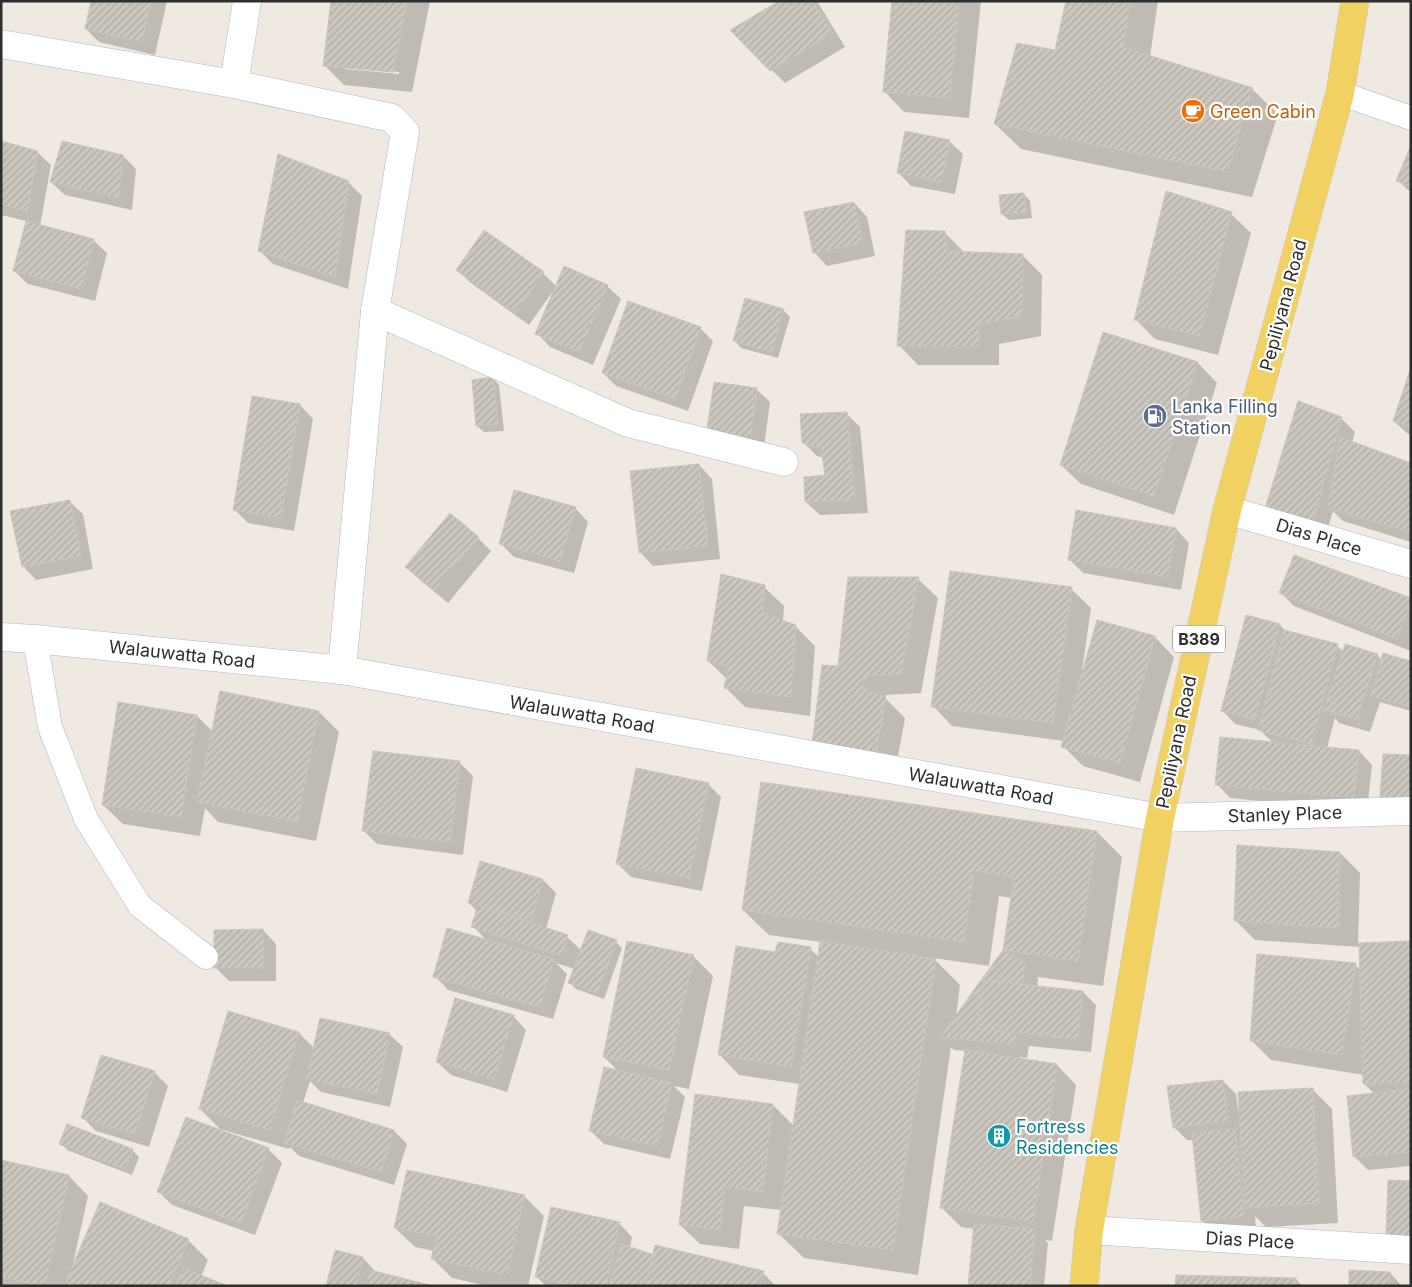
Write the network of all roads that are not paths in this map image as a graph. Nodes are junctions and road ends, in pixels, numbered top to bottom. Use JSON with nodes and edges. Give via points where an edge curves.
{"nodes":[{"id":1,"x":247,"y":1,"type":"edge"},
{"id":2,"x":1355,"y":1,"type":"edge"},
{"id":3,"x":1,"y":44,"type":"edge"},
{"id":4,"x":234,"y":84,"type":"junction"},
{"id":5,"x":1340,"y":93,"type":"junction"},
{"id":6,"x":1411,"y":118,"type":"edge"},
{"id":7,"x":375,"y":312,"type":"junction"},
{"id":8,"x":784,"y":462,"type":"dead end"},
{"id":9,"x":1227,"y":510,"type":"junction"},
{"id":10,"x":1411,"y":564,"type":"edge"},
{"id":11,"x":1,"y":637,"type":"edge"},
{"id":12,"x":35,"y":639,"type":"junction"},
{"id":13,"x":342,"y":670,"type":"junction"},
{"id":14,"x":1411,"y":811,"type":"edge"},
{"id":15,"x":1160,"y":818,"type":"junction"},
{"id":16,"x":206,"y":957,"type":"dead end"},
{"id":17,"x":1089,"y":1230,"type":"junction"},
{"id":18,"x":1411,"y":1250,"type":"edge"},
{"id":19,"x":1084,"y":1286,"type":"edge"}],
"edges":[{"from":1,"to":4,"type":"street"},
{"from":2,"to":5,"type":"main road","name":"Pepiliyana Road","number":"B389"},
{"from":3,"to":4,"type":"street"},
{"from":4,"to":7,"type":"street","via":[[392,118],[405,132]]},
{"from":5,"to":6,"type":"lane"},
{"from":5,"to":9,"type":"main road","name":"Pepiliyana Road","number":"B389"},
{"from":7,"to":8,"type":"street","via":[[628,423]]},
{"from":7,"to":13,"type":"street"},
{"from":9,"to":10,"type":"street","name":"Dias Place"},
{"from":9,"to":15,"type":"main road","name":"Pepiliyana Road","number":"B389"},
{"from":11,"to":12,"type":"street","name":"Walauwatta Road"},
{"from":12,"to":13,"type":"street","name":"Walauwatta Road"},
{"from":12,"to":16,"type":"lane","via":[[50,727],[86,819],[140,906]]},
{"from":13,"to":15,"type":"street","name":"Walauwatta Road"},
{"from":14,"to":15,"type":"street","name":"Stanley Place"},
{"from":15,"to":17,"type":"main road","name":"Pepiliyana Road","number":"B389"},
{"from":17,"to":18,"type":"street","name":"Dias Place"},
{"from":17,"to":19,"type":"main road","name":"Pepiliyana Road","number":"B389"}]}
